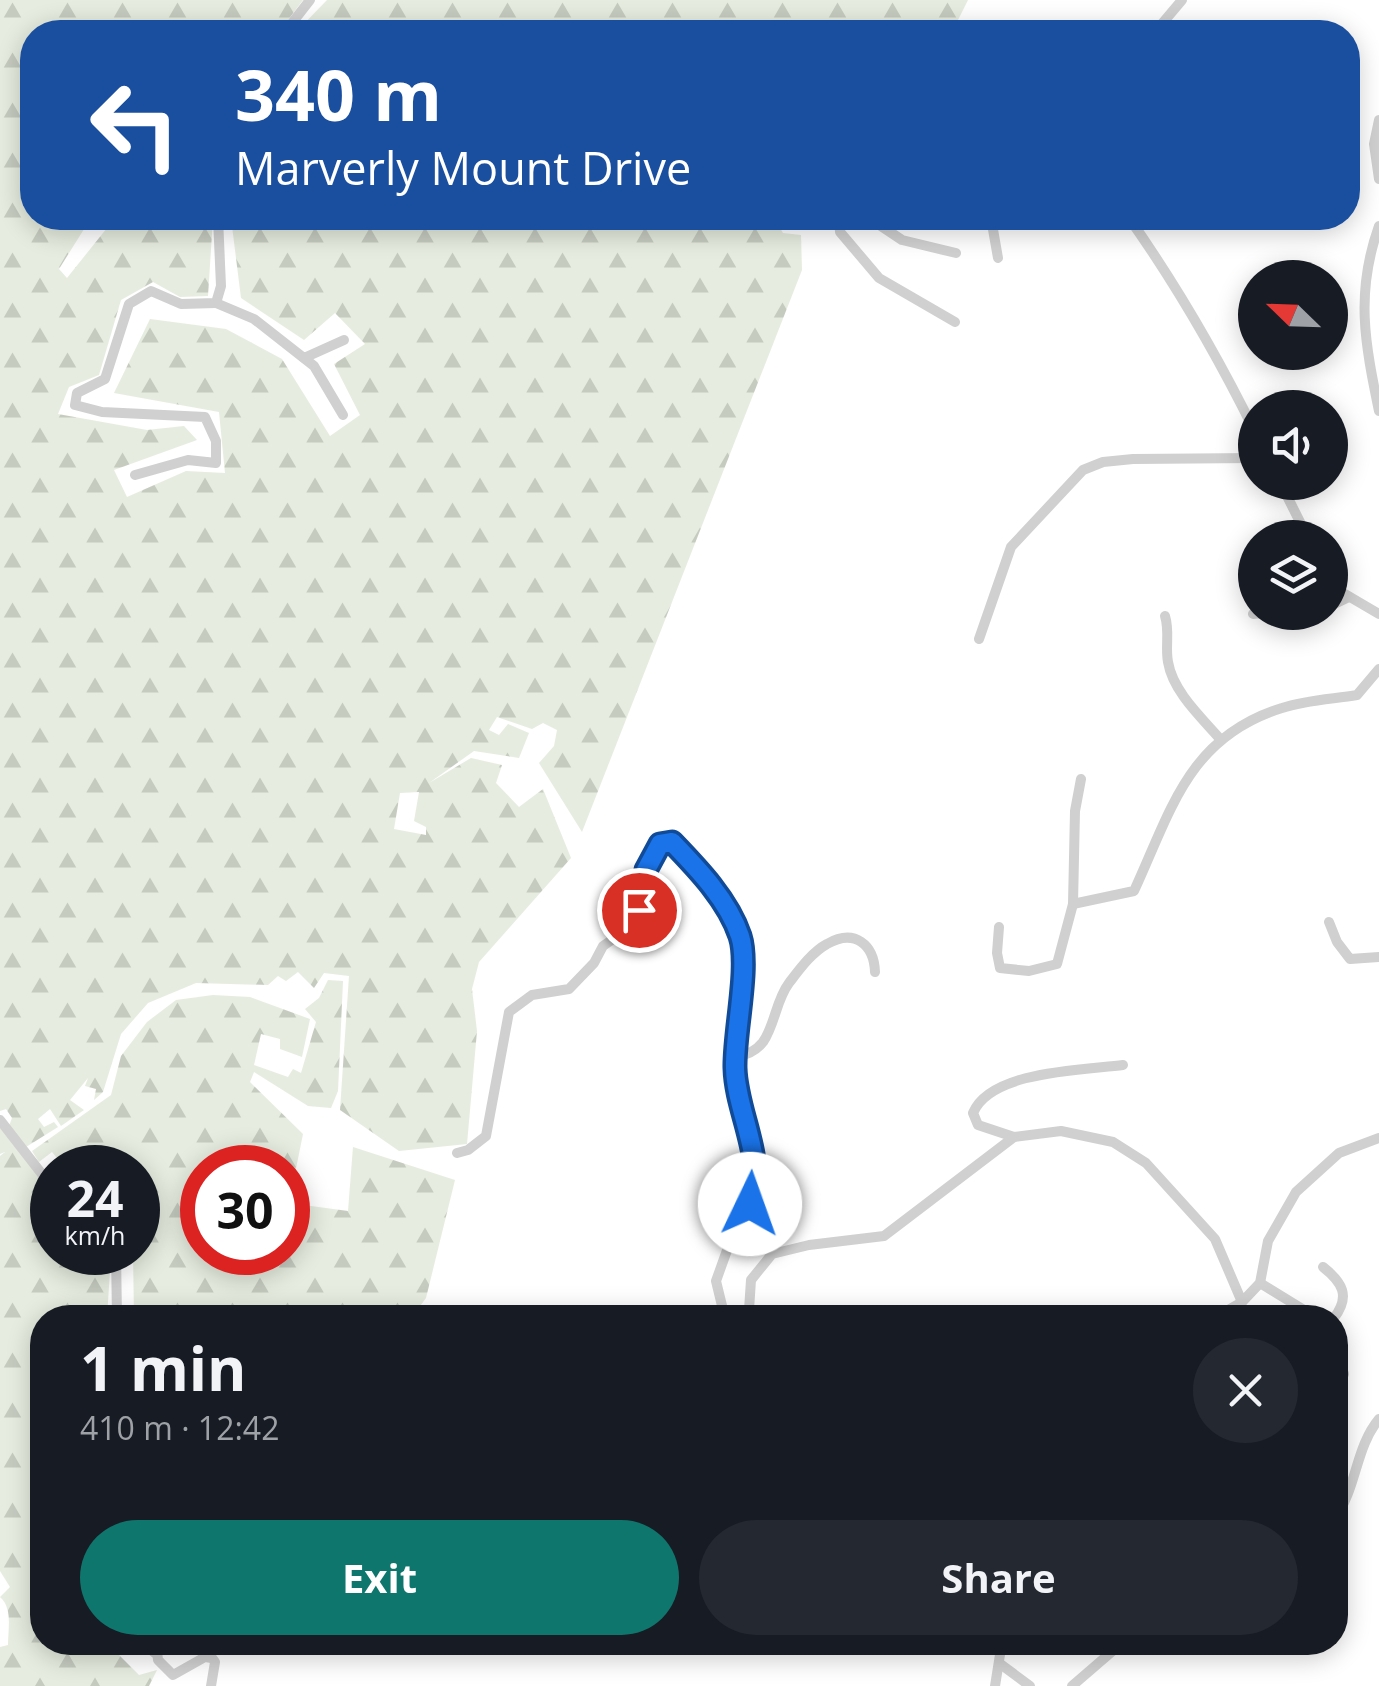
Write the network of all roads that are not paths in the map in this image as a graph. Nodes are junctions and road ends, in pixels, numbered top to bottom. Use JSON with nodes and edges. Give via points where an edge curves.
{"nodes":[{"id":1,"x":310,"y":0,"type":"edge"},
{"id":2,"x":1182,"y":0,"type":"edge"},
{"id":3,"x":294,"y":20,"type":"edge"},
{"id":4,"x":1165,"y":20,"type":"edge"},
{"id":5,"x":1379,"y":120,"type":"edge"},
{"id":6,"x":1379,"y":178,"type":"edge"},
{"id":7,"x":1379,"y":226,"type":"edge"},
{"id":8,"x":219,"y":230,"type":"edge"},
{"id":9,"x":840,"y":230,"type":"edge"},
{"id":10,"x":887,"y":230,"type":"edge"},
{"id":11,"x":992,"y":230,"type":"edge"},
{"id":12,"x":1138,"y":230,"type":"edge"},
{"id":13,"x":956,"y":253,"type":"dead end"},
{"id":14,"x":998,"y":258,"type":"dead end"},
{"id":15,"x":216,"y":303,"type":"junction"},
{"id":16,"x":955,"y":322,"type":"dead end"},
{"id":17,"x":344,"y":340,"type":"dead end"},
{"id":18,"x":304,"y":358,"type":"junction"},
{"id":19,"x":1238,"y":398,"type":"edge"},
{"id":20,"x":1379,"y":411,"type":"edge"},
{"id":21,"x":343,"y":415,"type":"dead end"},
{"id":22,"x":1238,"y":458,"type":"edge"},
{"id":23,"x":136,"y":475,"type":"dead end"},
{"id":24,"x":1349,"y":597,"type":"edge"},
{"id":25,"x":1379,"y":614,"type":"edge"},
{"id":26,"x":1165,"y":616,"type":"dead end"},
{"id":27,"x":979,"y":640,"type":"dead end"},
{"id":28,"x":1379,"y":669,"type":"edge"},
{"id":29,"x":1221,"y":740,"type":"junction"},
{"id":30,"x":1080,"y":778,"type":"dead end"},
{"id":31,"x":1073,"y":904,"type":"junction"},
{"id":32,"x":1329,"y":922,"type":"dead end"},
{"id":33,"x":1000,"y":926,"type":"dead end"},
{"id":34,"x":1379,"y":958,"type":"edge"},
{"id":35,"x":875,"y":972,"type":"dead end"},
{"id":36,"x":736,"y":1057,"type":"junction"},
{"id":37,"x":1122,"y":1065,"type":"dead end"},
{"id":38,"x":0,"y":1120,"type":"edge"},
{"id":39,"x":1014,"y":1137,"type":"junction"},
{"id":40,"x":1379,"y":1138,"type":"edge"},
{"id":41,"x":458,"y":1153,"type":"dead end"},
{"id":42,"x":30,"y":1159,"type":"edge"},
{"id":43,"x":1323,"y":1267,"type":"dead end"},
{"id":44,"x":116,"y":1275,"type":"edge"},
{"id":45,"x":1260,"y":1283,"type":"junction"},
{"id":46,"x":1242,"y":1302,"type":"junction"},
{"id":47,"x":117,"y":1305,"type":"edge"},
{"id":48,"x":722,"y":1305,"type":"edge"},
{"id":49,"x":750,"y":1305,"type":"edge"},
{"id":50,"x":1237,"y":1305,"type":"edge"},
{"id":51,"x":1295,"y":1305,"type":"edge"},
{"id":52,"x":1342,"y":1305,"type":"edge"},
{"id":53,"x":1379,"y":1419,"type":"edge"},
{"id":54,"x":1348,"y":1494,"type":"edge"},
{"id":55,"x":158,"y":1655,"type":"edge"},
{"id":56,"x":1000,"y":1655,"type":"edge"},
{"id":57,"x":1108,"y":1655,"type":"edge"},
{"id":58,"x":999,"y":1662,"type":"junction"},
{"id":59,"x":211,"y":1686,"type":"edge"},
{"id":60,"x":996,"y":1686,"type":"edge"},
{"id":61,"x":1030,"y":1686,"type":"edge"},
{"id":62,"x":1072,"y":1686,"type":"edge"}],
"edges":[{"from":1,"to":3,"type":"street"},
{"from":2,"to":4,"type":"street"},
{"from":5,"to":6,"type":"street"},
{"from":7,"to":20,"type":"street","via":[[1362,298]]},
{"from":8,"to":15,"type":"street"},
{"from":9,"to":16,"type":"street","via":[[879,278]]},
{"from":10,"to":13,"type":"street"},
{"from":11,"to":14,"type":"street"},
{"from":12,"to":19,"type":"street"},
{"from":15,"to":18,"type":"street","via":[[254,319]]},
{"from":15,"to":23,"type":"street","via":[[181,304],[151,291],[129,304],[105,380],[77,393],[75,405],[102,412],[205,418],[216,441],[216,464],[188,460]]},
{"from":17,"to":18,"type":"street"},
{"from":18,"to":21,"type":"street"},
{"from":22,"to":27,"type":"street","via":[[1134,459],[1083,470],[1011,547]]},
{"from":24,"to":25,"type":"street"},
{"from":26,"to":29,"type":"street","via":[[1174,679]]},
{"from":28,"to":29,"type":"street","via":[[1358,695],[1286,706]]},
{"from":29,"to":31,"type":"street","via":[[1187,775],[1134,892]]},
{"from":30,"to":31,"type":"street"},
{"from":31,"to":33,"type":"street","via":[[1057,964],[1029,972],[1000,968]]},
{"from":32,"to":34,"type":"street","via":[[1350,958]]},
{"from":35,"to":36,"type":"street","via":[[868,944],[830,942],[788,984],[764,1041]]},
{"from":36,"to":41,"type":"street","via":[[740,938],[708,879],[672,842],[660,844],[626,930],[603,946],[569,989],[532,995],[508,1012],[486,1136]]},
{"from":36,"to":48,"type":"street","via":[[756,1176],[716,1281]]},
{"from":37,"to":39,"type":"street","via":[[1018,1079],[978,1100],[972,1113],[978,1125]]},
{"from":38,"to":42,"type":"street"},
{"from":39,"to":46,"type":"street","via":[[1078,1135],[1113,1142],[1146,1163],[1215,1239]]},
{"from":39,"to":49,"type":"street","via":[[884,1236],[772,1254],[751,1280]]},
{"from":40,"to":45,"type":"street","via":[[1339,1154],[1296,1192],[1268,1241]]},
{"from":43,"to":52,"type":"street","via":[[1339,1280]]},
{"from":44,"to":47,"type":"street"},
{"from":45,"to":46,"type":"street"},
{"from":45,"to":51,"type":"street"},
{"from":46,"to":50,"type":"street"},
{"from":53,"to":54,"type":"street","via":[[1363,1444]]},
{"from":55,"to":59,"type":"street","via":[[173,1675],[212,1658]]},
{"from":56,"to":58,"type":"street"},
{"from":57,"to":62,"type":"street"},
{"from":58,"to":60,"type":"street"},
{"from":58,"to":61,"type":"street"}]}
